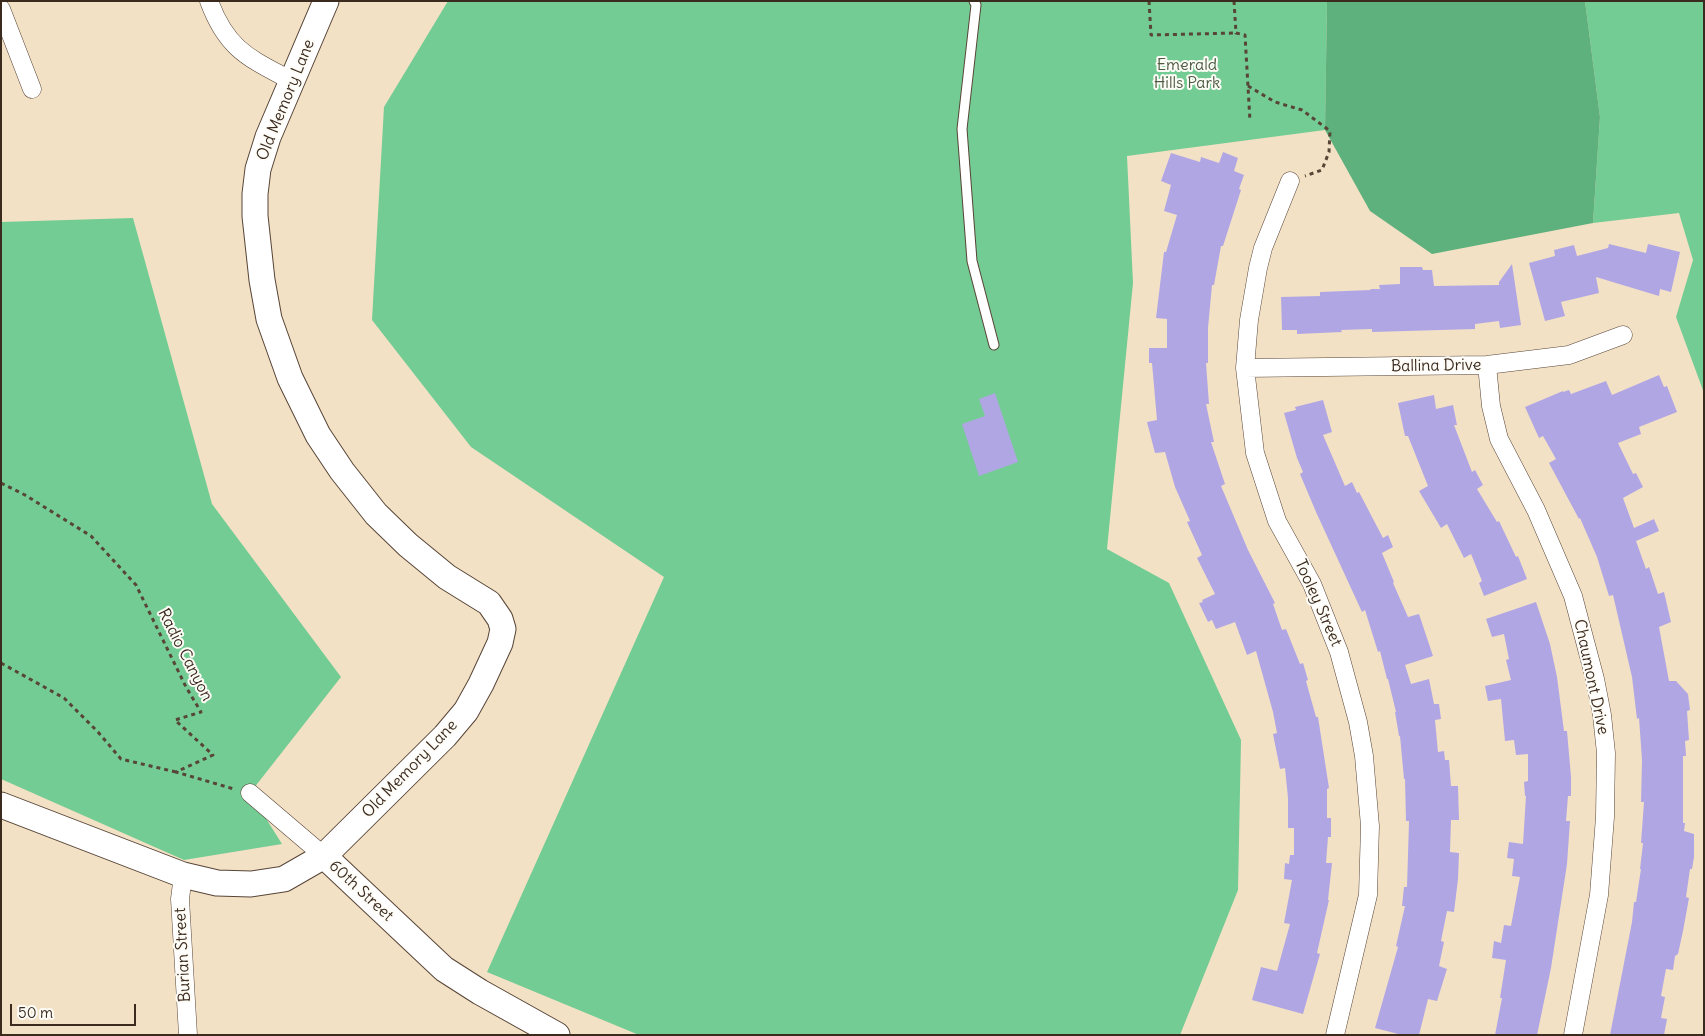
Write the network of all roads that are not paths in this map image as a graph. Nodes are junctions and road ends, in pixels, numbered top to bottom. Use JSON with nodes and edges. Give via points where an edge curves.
{"nodes":[{"id":1,"x":209,"y":1,"type":"edge"},
{"id":2,"x":326,"y":1,"type":"edge"},
{"id":3,"x":974,"y":1,"type":"edge"},
{"id":4,"x":1,"y":9,"type":"edge"},
{"id":5,"x":292,"y":80,"type":"junction"},
{"id":6,"x":32,"y":89,"type":"dead end"},
{"id":7,"x":1290,"y":181,"type":"road end"},
{"id":8,"x":1623,"y":335,"type":"dead end"},
{"id":9,"x":994,"y":345,"type":"dead end"},
{"id":10,"x":1487,"y":365,"type":"junction"},
{"id":11,"x":1245,"y":368,"type":"junction"},
{"id":12,"x":250,"y":793,"type":"road end"},
{"id":13,"x":1,"y":805,"type":"edge"},
{"id":14,"x":324,"y":856,"type":"junction"},
{"id":15,"x":183,"y":875,"type":"junction"},
{"id":16,"x":188,"y":1035,"type":"edge"},
{"id":17,"x":557,"y":1035,"type":"edge"},
{"id":18,"x":1335,"y":1035,"type":"edge"},
{"id":19,"x":1573,"y":1035,"type":"edge"}],
"edges":[{"from":1,"to":5,"type":"street","via":[[216,21],[231,43],[252,60]]},
{"from":2,"to":5,"type":"street","name":"Old Memory Lane"},
{"from":3,"to":9,"type":"lane","via":[[962,129],[972,260]]},
{"from":4,"to":6,"type":"street"},
{"from":5,"to":14,"type":"street","name":"Old Memory Lane","via":[[258,169],[255,209],[269,319],[290,378],[318,435],[376,514],[447,577],[490,603],[502,629],[500,643],[466,710],[445,736]]},
{"from":7,"to":11,"type":"street","name":"Tooley Street","via":[[1262,254],[1249,320]]},
{"from":8,"to":10,"type":"street","name":"Ballina Drive","via":[[1569,355]]},
{"from":10,"to":11,"type":"street","name":"Ballina Drive"},
{"from":10,"to":19,"type":"street","name":"Chaumont Drive","via":[[1491,406],[1499,439],[1536,510],[1572,596],[1602,715],[1606,753],[1606,817],[1600,885]]},
{"from":11,"to":18,"type":"street","name":"Tooley Street","via":[[1255,452],[1277,521],[1312,584],[1339,652],[1364,756],[1370,826],[1368,895]]},
{"from":12,"to":14,"type":"street"},
{"from":13,"to":15,"type":"street","name":"60th Street"},
{"from":14,"to":15,"type":"street","name":"60th Street","via":[[284,879],[251,884],[217,883]]},
{"from":14,"to":17,"type":"street","name":"60th Street","via":[[444,969]]},
{"from":15,"to":16,"type":"street","name":"Burian Street","via":[[180,899]]}]}
